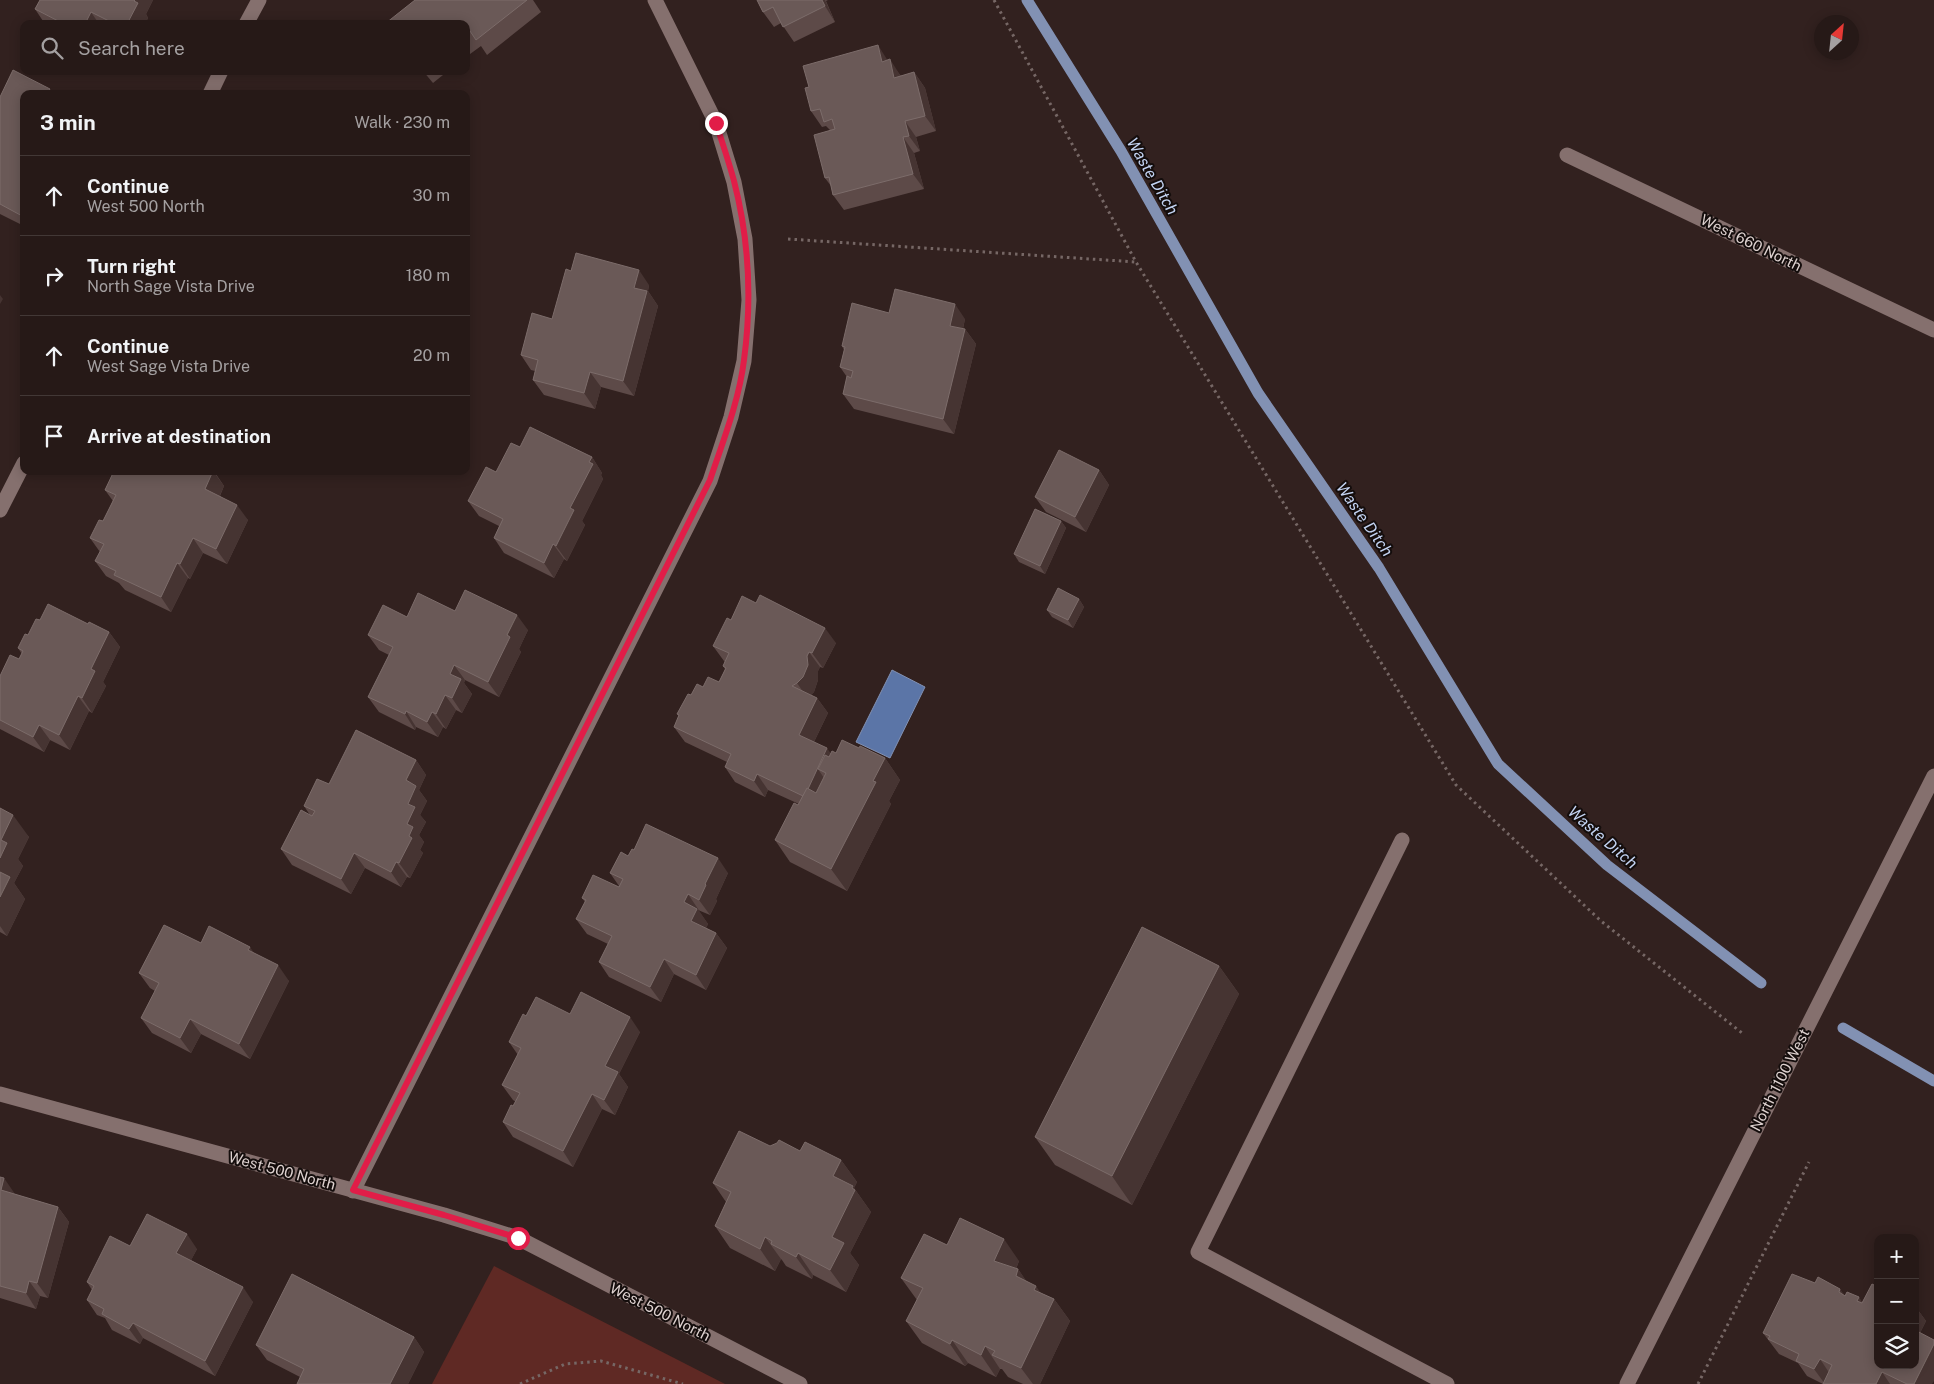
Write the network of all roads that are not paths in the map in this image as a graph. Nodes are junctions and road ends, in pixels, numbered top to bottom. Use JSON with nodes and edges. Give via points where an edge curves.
{"nodes":[{"id":1,"x":259,"y":0,"type":"edge"},
{"id":2,"x":655,"y":0,"type":"edge"},
{"id":3,"x":248,"y":20,"type":"edge"},
{"id":4,"x":220,"y":75,"type":"edge"},
{"id":5,"x":212,"y":90,"type":"edge"},
{"id":6,"x":1567,"y":156,"type":"dead end"},
{"id":7,"x":1934,"y":330,"type":"edge"},
{"id":8,"x":20,"y":471,"type":"edge"},
{"id":9,"x":0,"y":510,"type":"edge"},
{"id":10,"x":1934,"y":776,"type":"edge"},
{"id":11,"x":1402,"y":840,"type":"dead end"},
{"id":12,"x":0,"y":1094,"type":"edge"},
{"id":13,"x":353,"y":1190,"type":"junction"},
{"id":14,"x":800,"y":1384,"type":"edge"},
{"id":15,"x":1447,"y":1384,"type":"edge"},
{"id":16,"x":1627,"y":1384,"type":"edge"}],
"edges":[{"from":1,"to":3,"type":"street"},
{"from":2,"to":13,"type":"street","via":[[716,123],[734,182],[745,240],[749,300],[744,361],[731,417],[710,480]]},
{"from":4,"to":5,"type":"street"},
{"from":6,"to":7,"type":"street","name":"West 660 North"},
{"from":8,"to":9,"type":"street"},
{"from":10,"to":16,"type":"street","name":"North 1100 West"},
{"from":11,"to":15,"type":"street","via":[[1198,1252]]},
{"from":12,"to":13,"type":"street","name":"West 500 North"},
{"from":13,"to":14,"type":"street","name":"West 500 North","via":[[518,1238]]}]}
